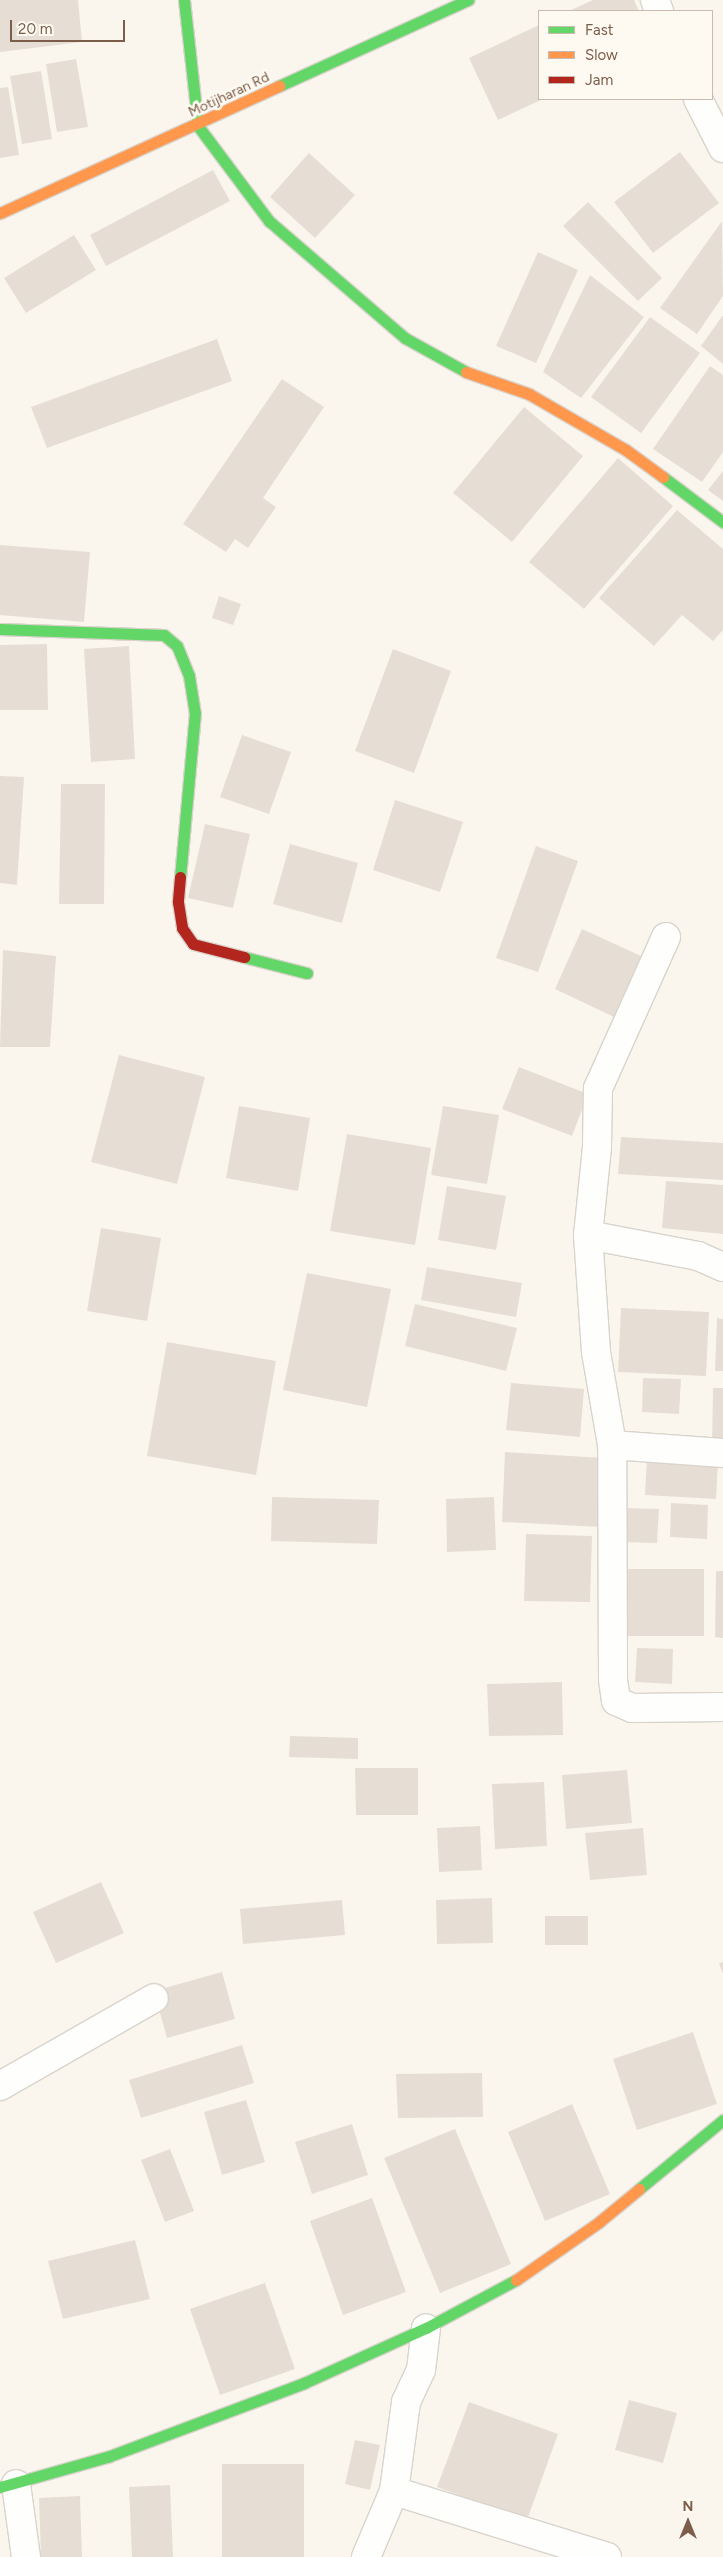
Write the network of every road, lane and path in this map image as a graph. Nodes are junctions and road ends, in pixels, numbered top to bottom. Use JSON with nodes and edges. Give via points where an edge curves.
{"nodes":[{"id":1,"x":184,"y":0,"type":"edge"},
{"id":2,"x":468,"y":0,"type":"edge"},
{"id":3,"x":699,"y":100,"type":"edge"},
{"id":4,"x":198,"y":126,"type":"junction"},
{"id":5,"x":723,"y":148,"type":"edge"},
{"id":6,"x":0,"y":214,"type":"edge"},
{"id":7,"x":723,"y":522,"type":"edge"},
{"id":8,"x":0,"y":629,"type":"edge"},
{"id":9,"x":666,"y":937,"type":"dead end"},
{"id":10,"x":307,"y":974,"type":"dead end"},
{"id":11,"x":588,"y":1235,"type":"junction"},
{"id":12,"x":723,"y":1267,"type":"edge"},
{"id":13,"x":612,"y":1445,"type":"junction"},
{"id":14,"x":723,"y":1453,"type":"edge"},
{"id":15,"x":723,"y":1710,"type":"edge"},
{"id":16,"x":154,"y":1998,"type":"dead end"},
{"id":17,"x":0,"y":2086,"type":"edge"},
{"id":18,"x":723,"y":2120,"type":"edge"},
{"id":19,"x":426,"y":2328,"type":"junction"},
{"id":20,"x":8,"y":2485,"type":"edge"},
{"id":21,"x":394,"y":2490,"type":"junction"},
{"id":22,"x":26,"y":2557,"type":"edge"},
{"id":23,"x":366,"y":2557,"type":"edge"},
{"id":24,"x":607,"y":2557,"type":"edge"}],
"edges":[{"from":1,"to":4,"type":"street"},
{"from":2,"to":4,"type":"street","name":"Motijharan Rd"},
{"from":3,"to":5,"type":"street"},
{"from":4,"to":6,"type":"street","name":"Motijharan Rd"},
{"from":4,"to":7,"type":"street","via":[[269,221],[405,338],[456,368],[529,394],[626,450]]},
{"from":8,"to":10,"type":"street","via":[[164,636],[177,646],[189,676],[195,713],[178,902],[182,928],[193,944]]},
{"from":9,"to":11,"type":"street","via":[[598,1088],[597,1147]]},
{"from":11,"to":12,"type":"street","via":[[698,1256]]},
{"from":11,"to":13,"type":"street","via":[[596,1352]]},
{"from":13,"to":14,"type":"street"},
{"from":13,"to":15,"type":"street","via":[[613,1679],[616,1701],[632,1708]]},
{"from":16,"to":17,"type":"street"},
{"from":18,"to":19,"type":"street","via":[[599,2222],[502,2288]]},
{"from":19,"to":20,"type":"street","via":[[258,2400],[110,2456]]},
{"from":19,"to":21,"type":"street","via":[[421,2370],[406,2402]]},
{"from":20,"to":22,"type":"street"},
{"from":21,"to":23,"type":"street"},
{"from":21,"to":24,"type":"street"}]}
